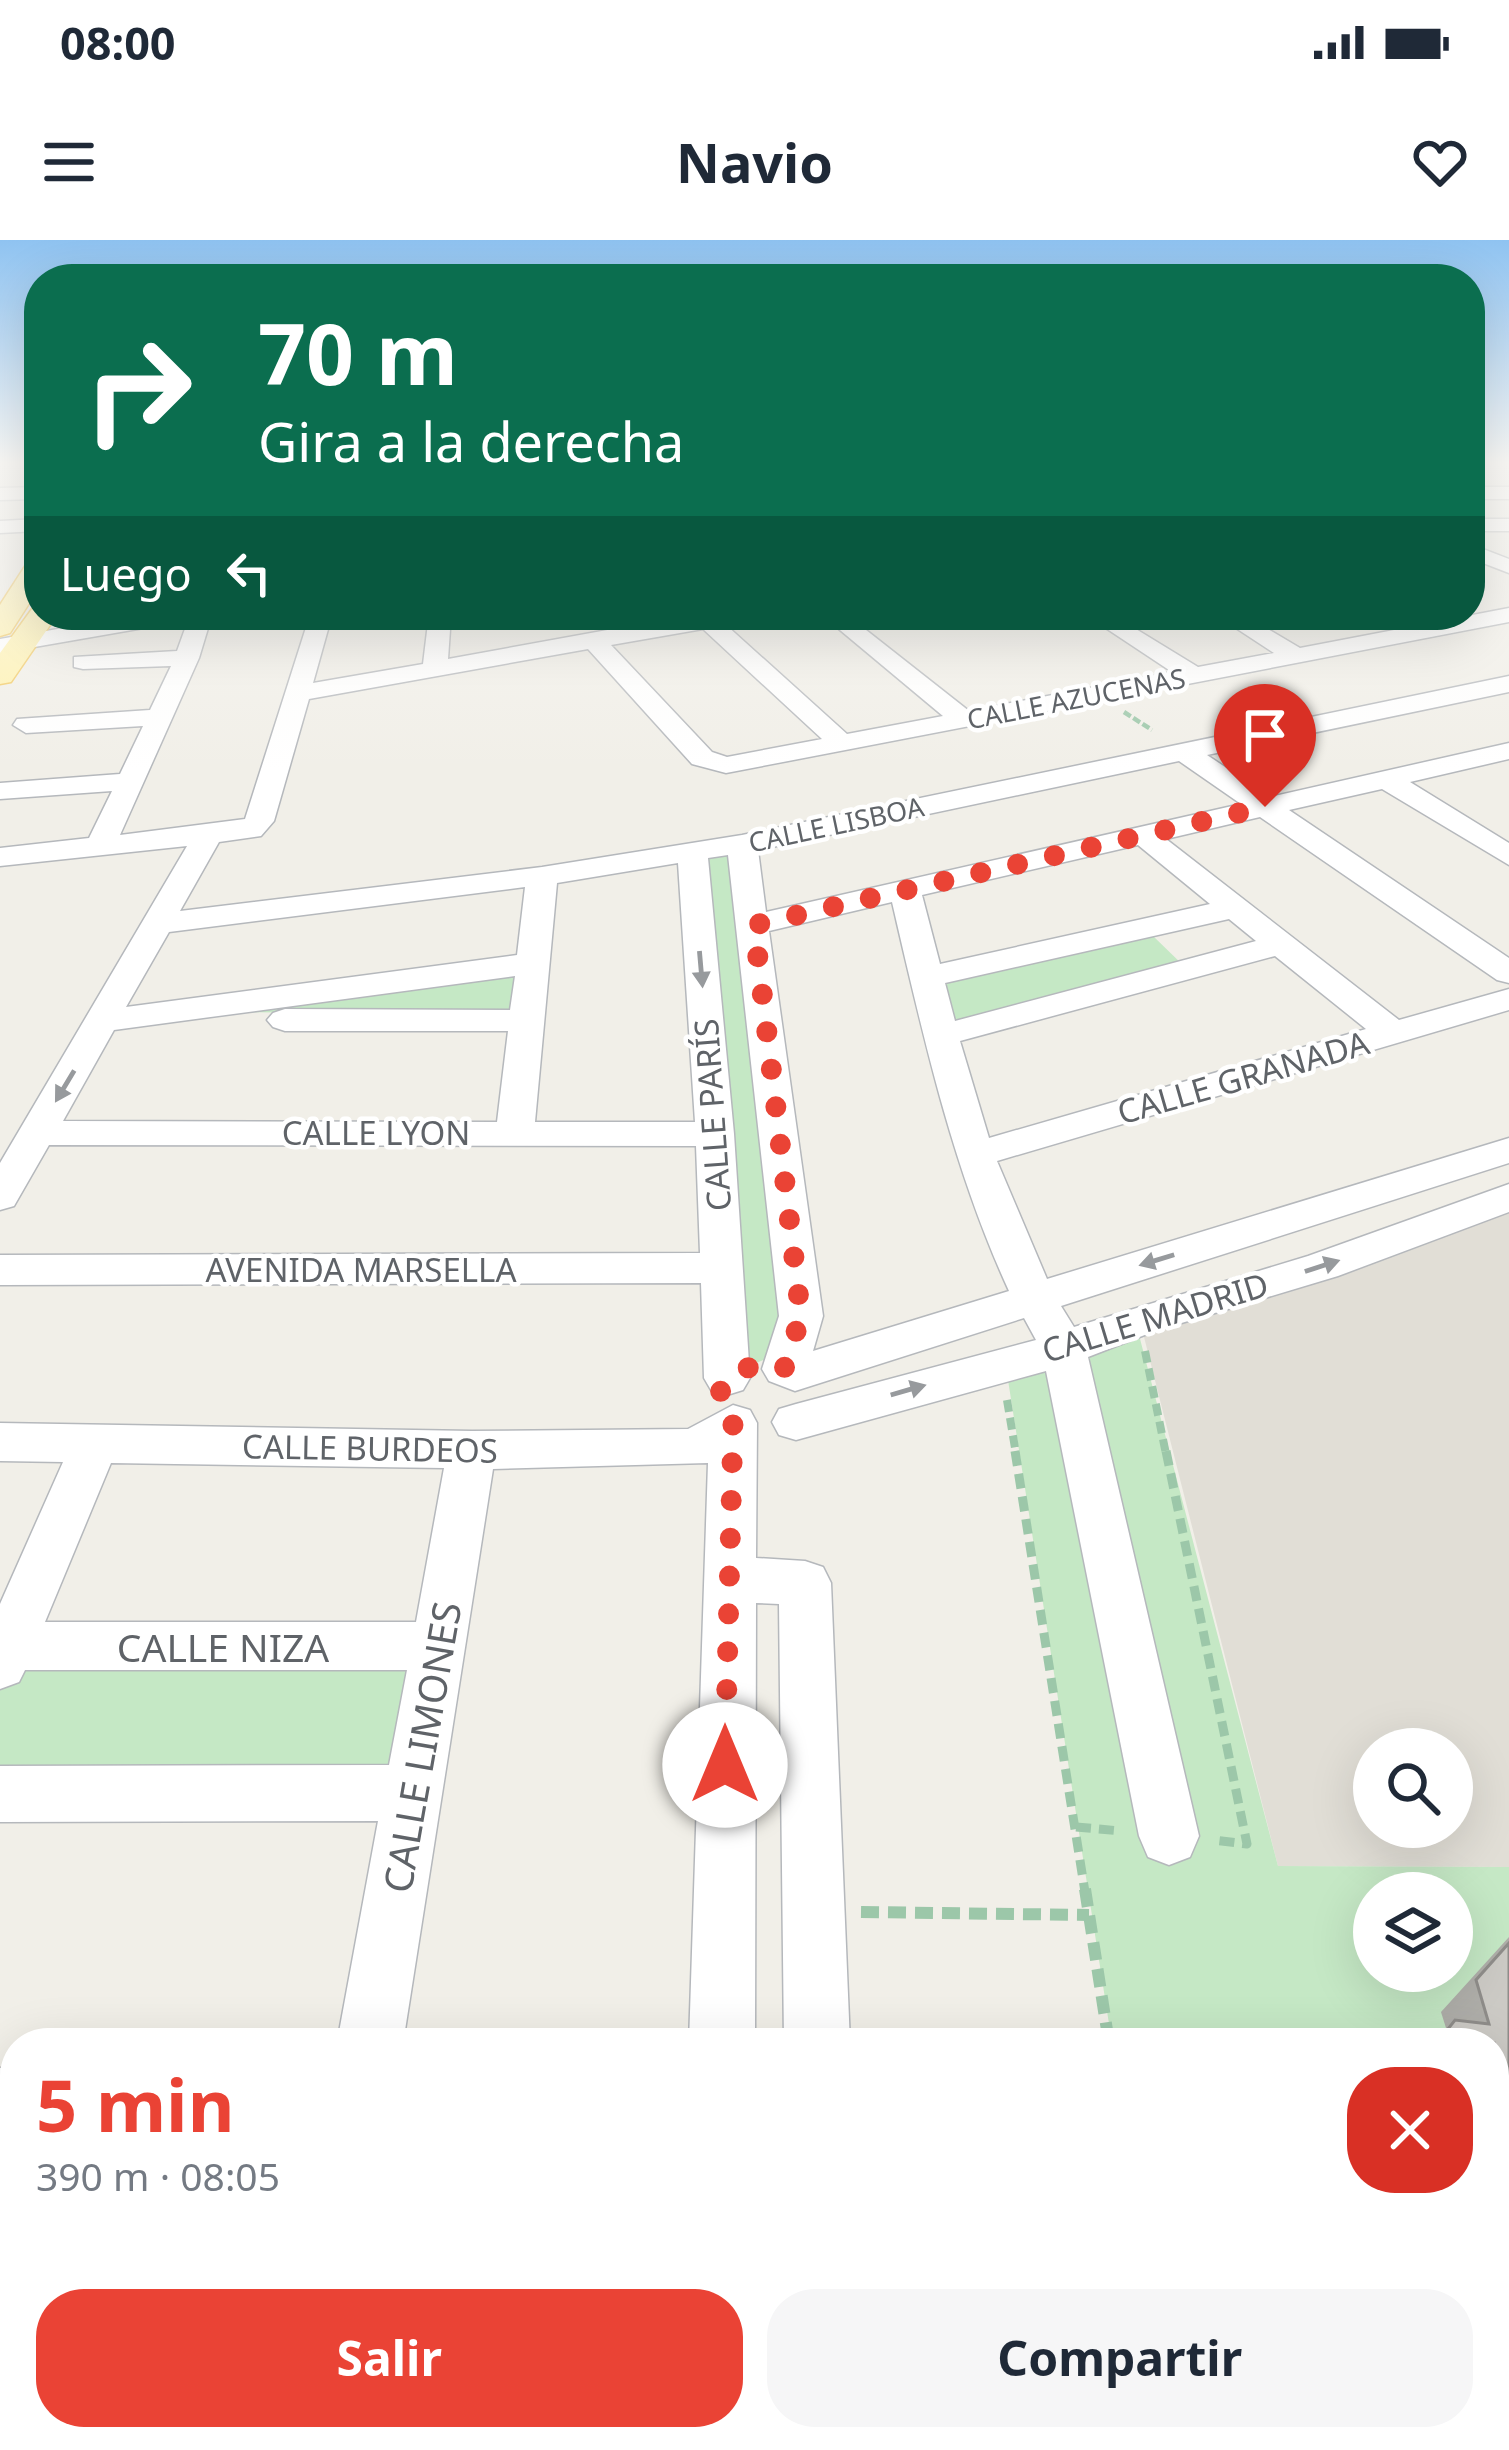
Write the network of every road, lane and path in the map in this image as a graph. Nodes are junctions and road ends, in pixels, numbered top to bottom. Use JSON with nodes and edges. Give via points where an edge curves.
{"nodes":[{"id":1,"x":196,"y":630,"type":"edge"},
{"id":2,"x":317,"y":630,"type":"edge"},
{"id":3,"x":439,"y":630,"type":"edge"},
{"id":4,"x":647,"y":630,"type":"edge"},
{"id":5,"x":717,"y":630,"type":"edge"},
{"id":6,"x":852,"y":630,"type":"edge"},
{"id":7,"x":1121,"y":630,"type":"edge"},
{"id":8,"x":1253,"y":630,"type":"edge"},
{"id":9,"x":1392,"y":630,"type":"edge"},
{"id":10,"x":1428,"y":630,"type":"edge"},
{"id":11,"x":16,"y":633,"type":"edge"},
{"id":12,"x":1402,"y":635,"type":"junction"},
{"id":13,"x":594,"y":641,"type":"junction"},
{"id":14,"x":1297,"y":656,"type":"junction"},
{"id":15,"x":187,"y":658,"type":"junction"},
{"id":16,"x":82,"y":662,"type":"dead end"},
{"id":17,"x":435,"y":669,"type":"junction"},
{"id":18,"x":0,"y":675,"type":"edge"},
{"id":19,"x":1195,"y":676,"type":"junction"},
{"id":20,"x":1509,"y":684,"type":"edge"},
{"id":21,"x":298,"y":693,"type":"junction"},
{"id":22,"x":1098,"y":694,"type":"junction"},
{"id":23,"x":160,"y":717,"type":"junction"},
{"id":24,"x":963,"y":719,"type":"junction"},
{"id":25,"x":26,"y":725,"type":"dead end"},
{"id":26,"x":842,"y":743,"type":"junction"},
{"id":27,"x":1509,"y":751,"type":"edge"},
{"id":28,"x":1184,"y":752,"type":"junction"},
{"id":29,"x":1386,"y":779,"type":"junction"},
{"id":30,"x":132,"y":781,"type":"junction"},
{"id":31,"x":0,"y":791,"type":"edge"},
{"id":32,"x":1265,"y":807,"type":"junction"},
{"id":33,"x":1144,"y":835,"type":"junction"},
{"id":34,"x":206,"y":838,"type":"junction"},
{"id":35,"x":742,"y":844,"type":"junction"},
{"id":36,"x":99,"y":849,"type":"junction"},
{"id":37,"x":1504,"y":849,"type":"edge"},
{"id":38,"x":692,"y":852,"type":"junction"},
{"id":39,"x":0,"y":857,"type":"edge"},
{"id":40,"x":542,"y":876,"type":"junction"},
{"id":41,"x":904,"y":890,"type":"junction"},
{"id":42,"x":1234,"y":908,"type":"junction"},
{"id":43,"x":157,"y":923,"type":"junction"},
{"id":44,"x":754,"y":925,"type":"junction"},
{"id":45,"x":1279,"y":945,"type":"junction"},
{"id":46,"x":533,"y":962,"type":"junction"},
{"id":47,"x":1509,"y":973,"type":"edge"},
{"id":48,"x":927,"y":977,"type":"junction"},
{"id":49,"x":1509,"y":999,"type":"edge"},
{"id":50,"x":162,"y":1012,"type":"junction"},
{"id":51,"x":104,"y":1021,"type":"junction"},
{"id":52,"x":529,"y":1021,"type":"junction"},
{"id":53,"x":1393,"y":1033,"type":"junction"},
{"id":54,"x":942,"y":1035,"type":"junction"},
{"id":55,"x":515,"y":1132,"type":"junction"},
{"id":56,"x":37,"y":1133,"type":"junction"},
{"id":57,"x":715,"y":1134,"type":"junction"},
{"id":58,"x":1509,"y":1150,"type":"edge"},
{"id":59,"x":977,"y":1154,"type":"junction"},
{"id":60,"x":0,"y":1197,"type":"edge"},
{"id":61,"x":1509,"y":1197,"type":"edge"},
{"id":62,"x":722,"y":1268,"type":"junction"},
{"id":63,"x":0,"y":1270,"type":"edge"},
{"id":64,"x":1031,"y":1299,"type":"junction"},
{"id":65,"x":1138,"y":1320,"type":"junction"},
{"id":66,"x":1064,"y":1349,"type":"junction"},
{"id":67,"x":1000,"y":1364,"type":"junction"},
{"id":68,"x":790,"y":1372,"type":"junction"},
{"id":69,"x":730,"y":1400,"type":"junction"},
{"id":70,"x":796,"y":1422,"type":"junction"},
{"id":71,"x":0,"y":1442,"type":"edge"},
{"id":72,"x":95,"y":1444,"type":"junction"},
{"id":73,"x":472,"y":1450,"type":"junction"},
{"id":74,"x":727,"y":1579,"type":"junction"},
{"id":75,"x":438,"y":1646,"type":"junction"},
{"id":76,"x":4,"y":1656,"type":"edge"},
{"id":77,"x":412,"y":1792,"type":"junction"},
{"id":78,"x":0,"y":1793,"type":"edge"},
{"id":79,"x":1076,"y":1827,"type":"junction"},
{"id":80,"x":1169,"y":1836,"type":"junction"},
{"id":81,"x":812,"y":1911,"type":"junction"},
{"id":82,"x":1089,"y":1915,"type":"junction"},
{"id":83,"x":373,"y":2028,"type":"edge"},
{"id":84,"x":722,"y":2028,"type":"edge"},
{"id":85,"x":817,"y":2028,"type":"edge"},
{"id":86,"x":1107,"y":2028,"type":"edge"}],
"edges":[{"from":1,"to":15,"type":"street"},
{"from":2,"to":21,"type":"street"},
{"from":3,"to":17,"type":"street"},
{"from":4,"to":13,"type":"street"},
{"from":5,"to":26,"type":"street"},
{"from":6,"to":24,"type":"street"},
{"from":7,"to":19,"type":"street"},
{"from":8,"to":14,"type":"street"},
{"from":9,"to":12,"type":"street"},
{"from":10,"to":12,"type":"street","name":"CALLE AZUCENAS"},
{"from":11,"to":18,"type":"main road"},
{"from":12,"to":14,"type":"street","name":"CALLE AZUCENAS"},
{"from":13,"to":17,"type":"street"},
{"from":13,"to":26,"type":"street","name":"CALLE AZUCENAS","via":[[714,764]]},
{"from":14,"to":19,"type":"street","name":"CALLE AZUCENAS"},
{"from":15,"to":16,"type":"street"},
{"from":15,"to":23,"type":"street"},
{"from":17,"to":21,"type":"street"},
{"from":19,"to":22,"type":"street","name":"CALLE AZUCENAS"},
{"from":20,"to":28,"type":"street","name":"CALLE LISBOA"},
{"from":21,"to":34,"type":"street","via":[[259,821],[251,830]]},
{"from":22,"to":24,"type":"street","name":"CALLE AZUCENAS"},
{"from":22,"to":28,"type":"path"},
{"from":23,"to":25,"type":"street"},
{"from":23,"to":30,"type":"street"},
{"from":24,"to":26,"type":"street","name":"CALLE AZUCENAS"},
{"from":27,"to":29,"type":"street"},
{"from":28,"to":32,"type":"street"},
{"from":28,"to":35,"type":"street","name":"CALLE LISBOA"},
{"from":29,"to":32,"type":"street"},
{"from":29,"to":37,"type":"street"},
{"from":30,"to":31,"type":"street"},
{"from":30,"to":36,"type":"street"},
{"from":32,"to":33,"type":"street"},
{"from":32,"to":47,"type":"street"},
{"from":33,"to":41,"type":"street"},
{"from":33,"to":42,"type":"street"},
{"from":34,"to":36,"type":"street"},
{"from":34,"to":43,"type":"street"},
{"from":35,"to":38,"type":"street","name":"CALLE LISBOA"},
{"from":35,"to":44,"type":"street","name":"CALLE PARÍS"},
{"from":36,"to":39,"type":"street"},
{"from":38,"to":40,"type":"street","name":"CALLE LISBOA"},
{"from":38,"to":57,"type":"street","name":"CALLE PARÍS","one_way":true},
{"from":40,"to":43,"type":"street","name":"CALLE LISBOA"},
{"from":40,"to":46,"type":"street"},
{"from":41,"to":44,"type":"street"},
{"from":41,"to":48,"type":"street"},
{"from":42,"to":45,"type":"street"},
{"from":42,"to":48,"type":"street"},
{"from":43,"to":51,"type":"street"},
{"from":44,"to":68,"type":"street","name":"CALLE PARÍS","via":[[801,1316]]},
{"from":45,"to":53,"type":"street"},
{"from":45,"to":54,"type":"street"},
{"from":46,"to":50,"type":"street"},
{"from":46,"to":52,"type":"street"},
{"from":48,"to":54,"type":"street"},
{"from":49,"to":53,"type":"street","name":"CALLE GRANADA"},
{"from":50,"to":51,"type":"street"},
{"from":50,"to":52,"type":"street","via":[[192,1019]]},
{"from":51,"to":56,"type":"street","one_way":true},
{"from":52,"to":55,"type":"street"},
{"from":53,"to":59,"type":"street","name":"CALLE GRANADA"},
{"from":54,"to":59,"type":"street"},
{"from":55,"to":56,"type":"street","name":"CALLE LYON"},
{"from":55,"to":57,"type":"street","name":"CALLE LYON"},
{"from":56,"to":60,"type":"street"},
{"from":57,"to":62,"type":"street","name":"CALLE PARÍS"},
{"from":58,"to":64,"type":"street","name":"CALLE MADRID","one_way":true},
{"from":59,"to":64,"type":"street"},
{"from":65,"to":61,"type":"street","name":"CALLE MADRID","one_way":true,"via":[[1323,1266]]},
{"from":62,"to":63,"type":"street","name":"AVENIDA MARSELLA"},
{"from":62,"to":69,"type":"street","name":"CALLE PARÍS"},
{"from":64,"to":66,"type":"street"},
{"from":64,"to":68,"type":"street","name":"CALLE MADRID"},
{"from":65,"to":66,"type":"street","name":"CALLE MADRID"},
{"from":65,"to":80,"type":"path","via":[[1247,1844]]},
{"from":66,"to":67,"type":"street","name":"CALLE MADRID"},
{"from":66,"to":80,"type":"street"},
{"from":70,"to":67,"type":"street","name":"CALLE MADRID","one_way":true},
{"from":67,"to":79,"type":"path"},
{"from":68,"to":69,"type":"street","via":[[743,1368]]},
{"from":68,"to":70,"type":"street","via":[[806,1389]]},
{"from":69,"to":70,"type":"street","via":[[764,1432]]},
{"from":69,"to":73,"type":"street","name":"CALLE BURDEOS","via":[[697,1448]]},
{"from":69,"to":74,"type":"street","name":"CALLE PARÍS"},
{"from":71,"to":72,"type":"street","name":"CALLE BURDEOS"},
{"from":72,"to":73,"type":"street","name":"CALLE BURDEOS"},
{"from":72,"to":76,"type":"street"},
{"from":73,"to":75,"type":"street","name":"CALLE LIMONES"},
{"from":74,"to":81,"type":"street","via":[[805,1583]]},
{"from":74,"to":84,"type":"street","name":"CALLE PARÍS"},
{"from":75,"to":76,"type":"street","name":"CALLE NIZA"},
{"from":75,"to":77,"type":"street","name":"CALLE LIMONES"},
{"from":77,"to":78,"type":"street"},
{"from":77,"to":83,"type":"street","name":"CALLE LIMONES"},
{"from":79,"to":80,"type":"path"},
{"from":79,"to":82,"type":"path"},
{"from":81,"to":82,"type":"path"},
{"from":81,"to":85,"type":"street"},
{"from":82,"to":86,"type":"path"}]}
